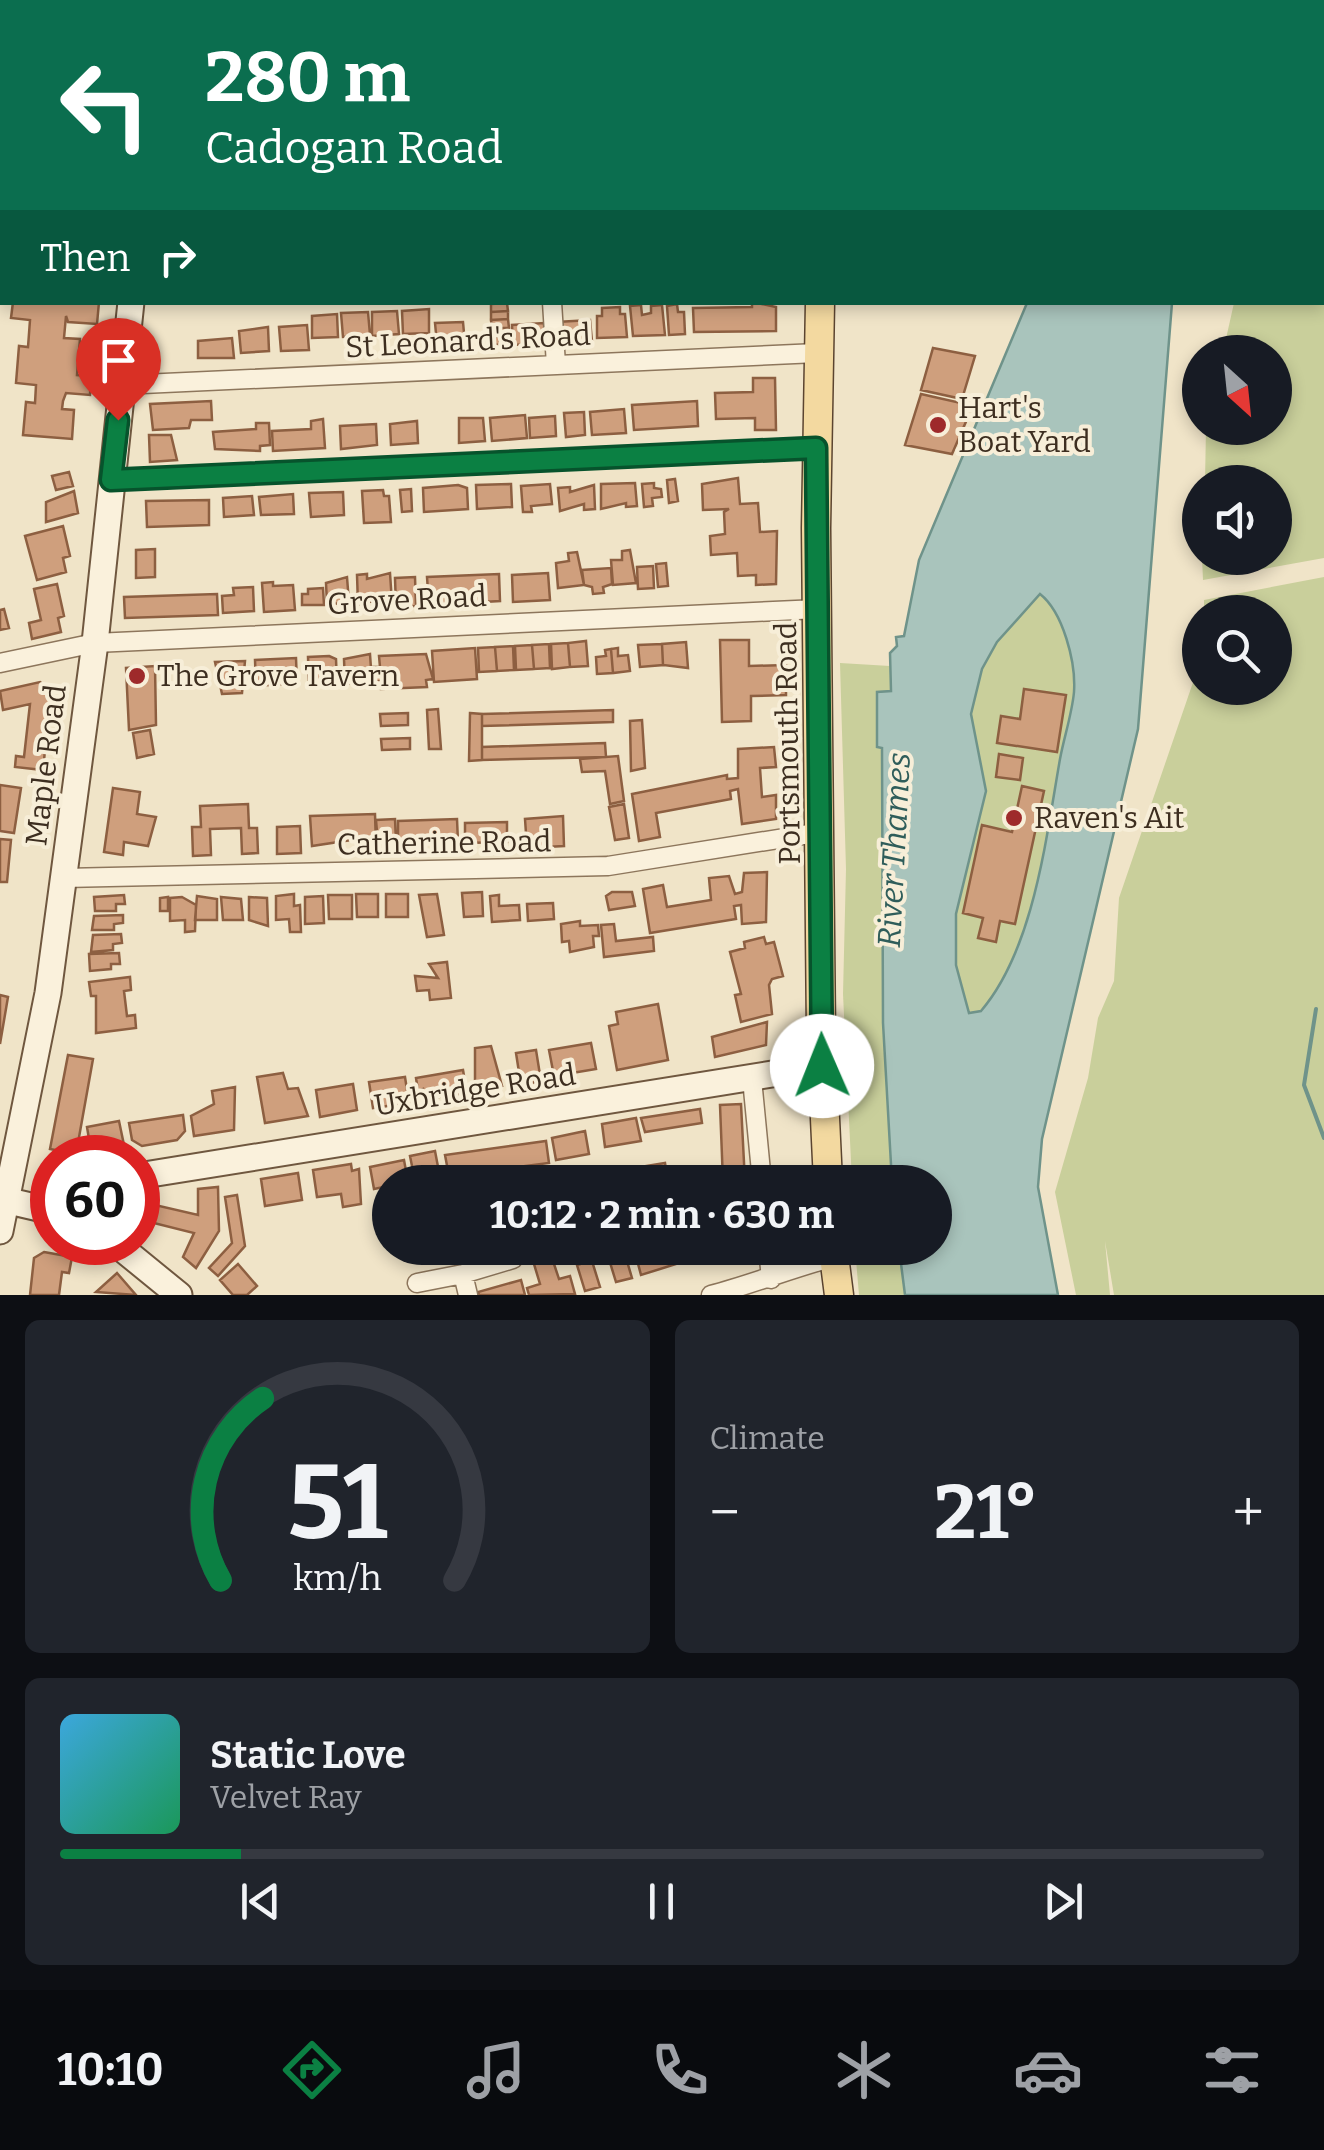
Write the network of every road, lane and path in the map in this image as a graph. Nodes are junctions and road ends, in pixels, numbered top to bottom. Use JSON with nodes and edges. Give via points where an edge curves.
{"nodes":[{"id":1,"x":131,"y":305,"type":"edge"},
{"id":2,"x":552,"y":305,"type":"edge"},
{"id":3,"x":820,"y":305,"type":"edge"},
{"id":4,"x":818,"y":353,"type":"junction"},
{"id":5,"x":556,"y":364,"type":"junction"},
{"id":6,"x":121,"y":386,"type":"junction"},
{"id":7,"x":816,"y":448,"type":"junction"},
{"id":8,"x":111,"y":480,"type":"junction"},
{"id":9,"x":818,"y":610,"type":"junction"},
{"id":10,"x":95,"y":642,"type":"junction"},
{"id":11,"x":0,"y":663,"type":"edge"},
{"id":12,"x":822,"y":832,"type":"junction"},
{"id":13,"x":64,"y":878,"type":"junction"},
{"id":14,"x":822,"y":1066,"type":"junction"},
{"id":15,"x":752,"y":1079,"type":"junction"},
{"id":16,"x":760,"y":1165,"type":"edge"},
{"id":17,"x":827,"y":1165,"type":"edge"},
{"id":18,"x":160,"y":1173,"type":"edge"},
{"id":19,"x":3,"y":1199,"type":"edge"},
{"id":20,"x":30,"y":1206,"type":"edge"},
{"id":21,"x":0,"y":1231,"type":"edge"},
{"id":22,"x":143,"y":1265,"type":"edge"},
{"id":23,"x":493,"y":1265,"type":"edge"},
{"id":24,"x":770,"y":1265,"type":"edge"},
{"id":25,"x":803,"y":1265,"type":"edge"},
{"id":26,"x":835,"y":1265,"type":"edge"},
{"id":27,"x":463,"y":1274,"type":"junction"},
{"id":28,"x":771,"y":1279,"type":"junction"},
{"id":29,"x":417,"y":1283,"type":"dead end"},
{"id":30,"x":180,"y":1295,"type":"edge"},
{"id":31,"x":468,"y":1295,"type":"edge"},
{"id":32,"x":710,"y":1295,"type":"edge"},
{"id":33,"x":839,"y":1295,"type":"edge"}],
"edges":[{"from":1,"to":6,"type":"street","name":"Maple Road"},
{"from":2,"to":5,"type":"street"},
{"from":3,"to":4,"type":"main road","name":"Portsmouth Road"},
{"from":4,"to":5,"type":"street","name":"St Leonard's Road"},
{"from":4,"to":7,"type":"main road","name":"Portsmouth Road"},
{"from":5,"to":6,"type":"street","name":"St Leonard's Road"},
{"from":6,"to":8,"type":"street","name":"Maple Road"},
{"from":7,"to":8,"type":"street"},
{"from":7,"to":9,"type":"main road","name":"Portsmouth Road"},
{"from":8,"to":10,"type":"street","name":"Maple Road"},
{"from":9,"to":10,"type":"street","name":"Grove Road"},
{"from":9,"to":12,"type":"main road","name":"Portsmouth Road"},
{"from":10,"to":11,"type":"street","name":"Grove Road"},
{"from":10,"to":13,"type":"street","name":"Maple Road"},
{"from":12,"to":13,"type":"street","name":"Catherine Road","via":[[608,866]]},
{"from":12,"to":14,"type":"main road","name":"Portsmouth Road"},
{"from":13,"to":19,"type":"street","name":"Maple Road","via":[[45,1011]]},
{"from":14,"to":15,"type":"street","name":"Uxbridge Road"},
{"from":14,"to":17,"type":"main road","name":"Portsmouth Road"},
{"from":15,"to":16,"type":"street"},
{"from":15,"to":18,"type":"street","name":"Uxbridge Road"},
{"from":19,"to":20,"type":"street"},
{"from":19,"to":21,"type":"street","name":"Maple Road"},
{"from":22,"to":30,"type":"street"},
{"from":23,"to":27,"type":"street"},
{"from":24,"to":28,"type":"street"},
{"from":25,"to":28,"type":"street"},
{"from":26,"to":33,"type":"main road"},
{"from":27,"to":29,"type":"street"},
{"from":27,"to":31,"type":"street"},
{"from":28,"to":32,"type":"street"}]}
